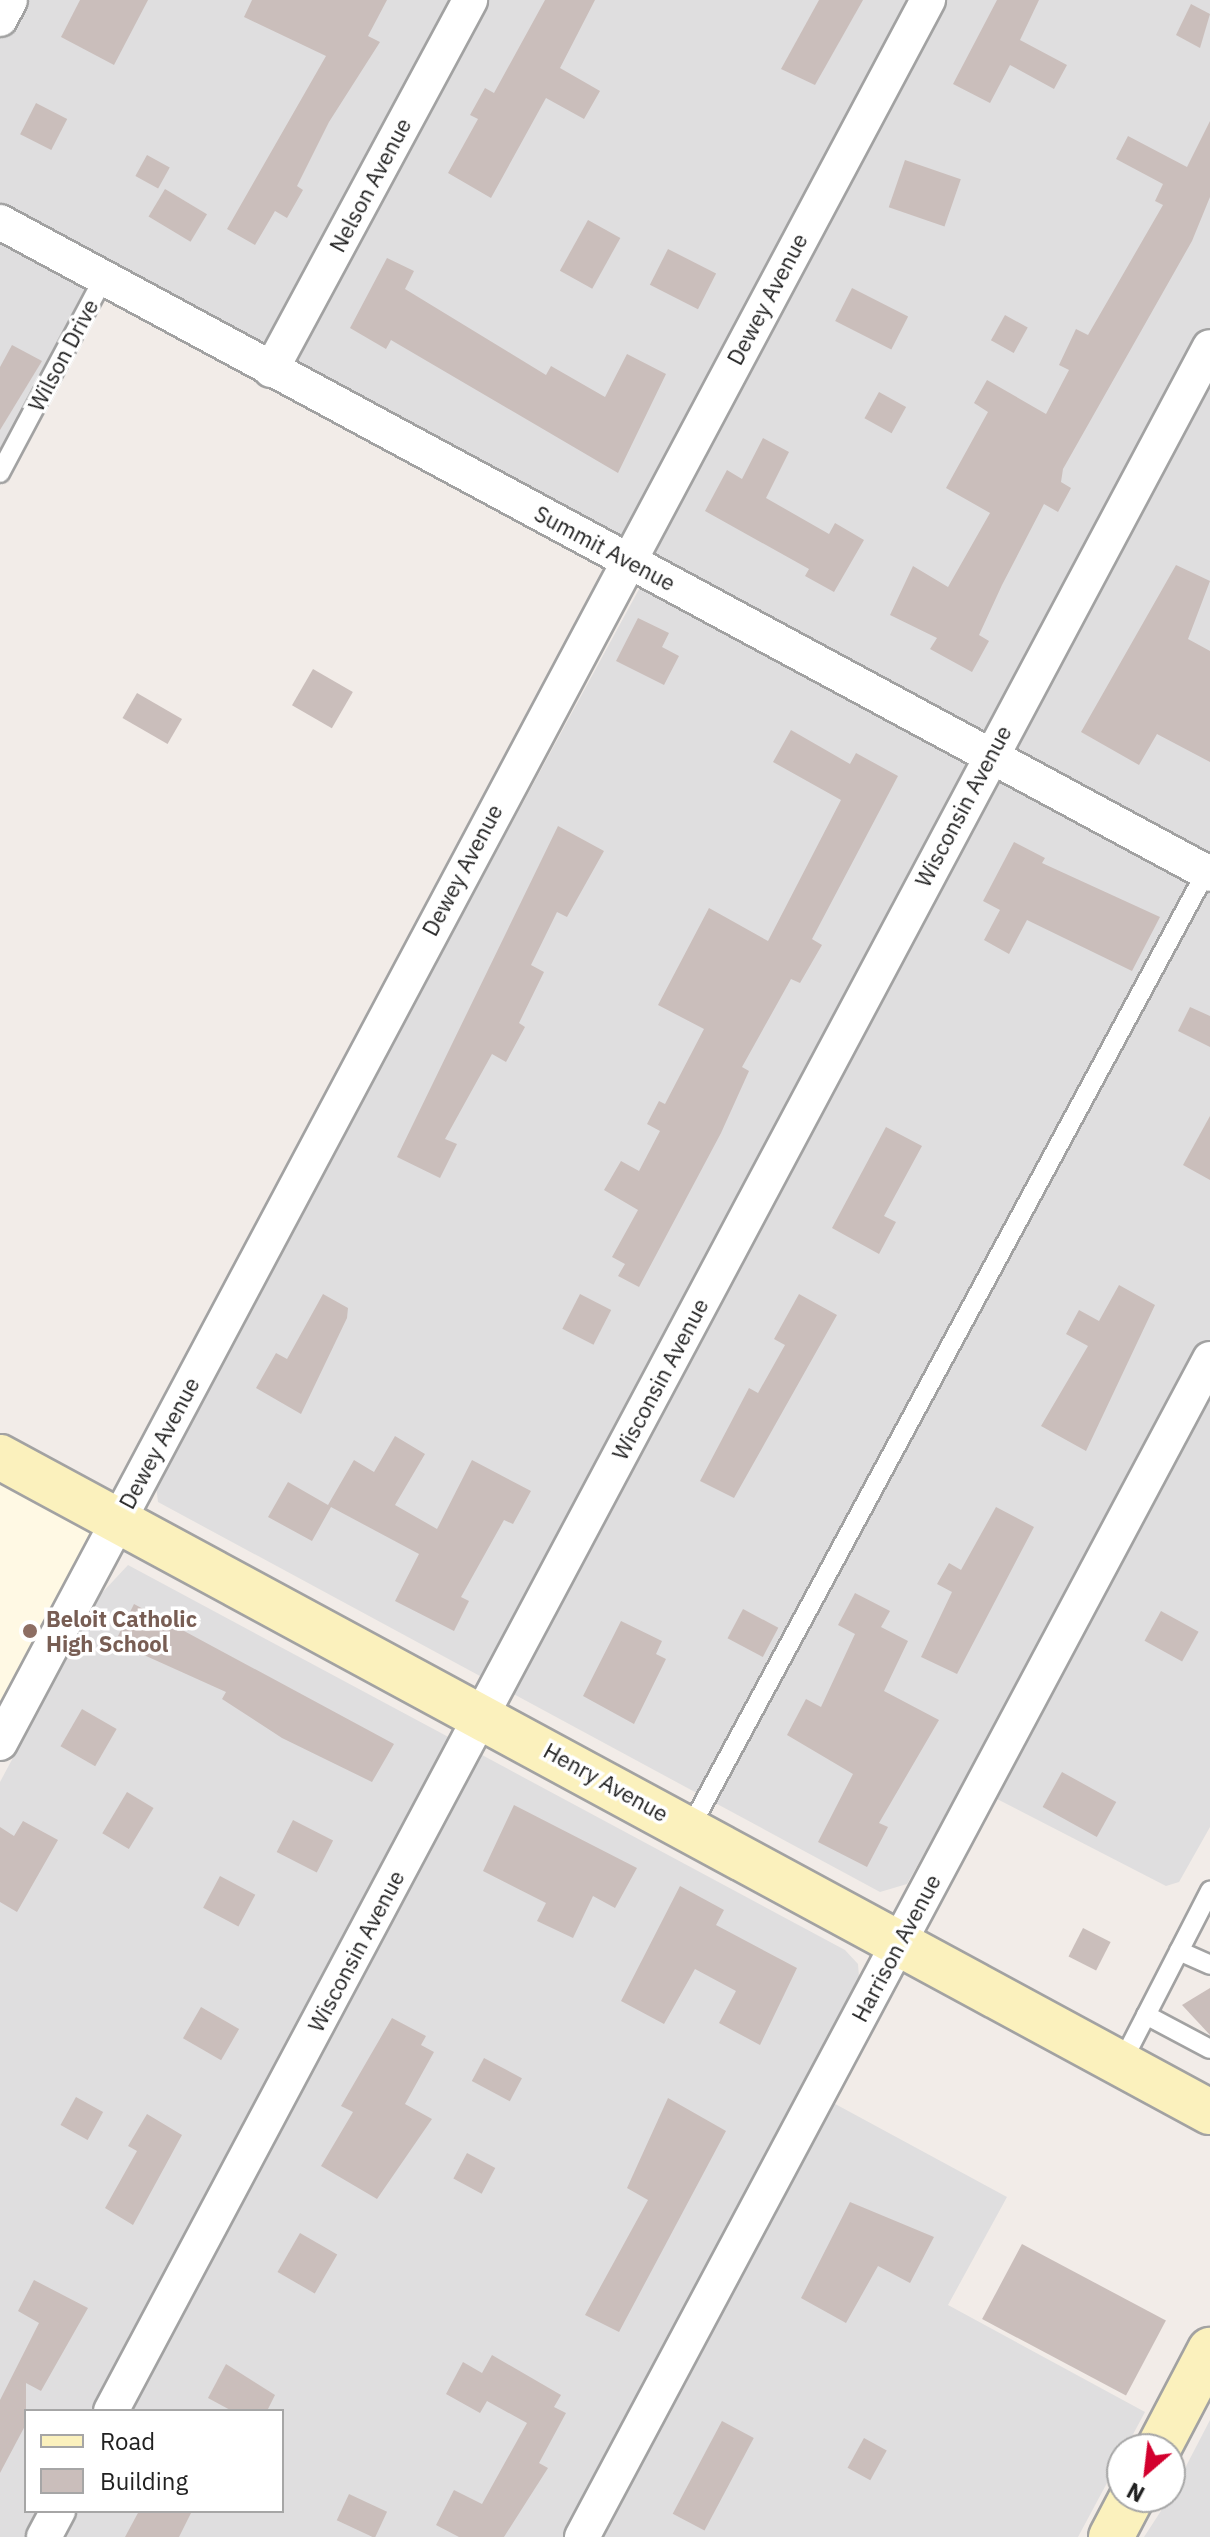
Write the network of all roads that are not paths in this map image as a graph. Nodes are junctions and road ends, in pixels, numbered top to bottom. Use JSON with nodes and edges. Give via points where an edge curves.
{"nodes":[{"id":1,"x":10,"y":0,"type":"edge"},
{"id":2,"x":470,"y":0,"type":"edge"},
{"id":3,"x":928,"y":0,"type":"edge"},
{"id":4,"x":0,"y":19,"type":"edge"},
{"id":5,"x":0,"y":222,"type":"edge"},
{"id":6,"x":103,"y":279,"type":"junction"},
{"id":7,"x":1210,"y":347,"type":"edge"},
{"id":8,"x":271,"y":370,"type":"junction"},
{"id":9,"x":1201,"y":385,"type":"edge"},
{"id":10,"x":0,"y":473,"type":"edge"},
{"id":11,"x":627,"y":559,"type":"junction"},
{"id":12,"x":990,"y":756,"type":"junction"},
{"id":13,"x":1208,"y":873,"type":"edge"},
{"id":14,"x":1210,"y":1359,"type":"edge"},
{"id":15,"x":0,"y":1457,"type":"edge"},
{"id":16,"x":119,"y":1520,"type":"junction"},
{"id":17,"x":482,"y":1715,"type":"junction"},
{"id":18,"x":0,"y":1743,"type":"edge"},
{"id":19,"x":690,"y":1828,"type":"junction"},
{"id":20,"x":1210,"y":1891,"type":"edge"},
{"id":21,"x":899,"y":1943,"type":"junction"},
{"id":22,"x":1179,"y":1951,"type":"junction"},
{"id":23,"x":1210,"y":1965,"type":"edge"},
{"id":24,"x":1146,"y":2015,"type":"junction"},
{"id":25,"x":1206,"y":2042,"type":"edge"},
{"id":26,"x":1121,"y":2064,"type":"junction"},
{"id":27,"x":1210,"y":2112,"type":"edge"},
{"id":28,"x":1210,"y":2350,"type":"edge"},
{"id":29,"x":112,"y":2409,"type":"edge"},
{"id":30,"x":1166,"y":2433,"type":"edge"},
{"id":31,"x":57,"y":2513,"type":"edge"},
{"id":32,"x":1124,"y":2513,"type":"edge"},
{"id":33,"x":44,"y":2537,"type":"edge"},
{"id":34,"x":582,"y":2537,"type":"edge"},
{"id":35,"x":1111,"y":2537,"type":"edge"}],
"edges":[{"from":1,"to":4,"type":"street"},
{"from":2,"to":8,"type":"street","name":"Nelson Avenue"},
{"from":3,"to":11,"type":"street","name":"Dewey Avenue"},
{"from":5,"to":6,"type":"street","name":"Summit Avenue"},
{"from":6,"to":8,"type":"street","name":"Summit Avenue"},
{"from":6,"to":10,"type":"lane","name":"Wilson Drive"},
{"from":7,"to":9,"type":"street","name":"Wisconsin Avenue"},
{"from":8,"to":11,"type":"street","name":"Summit Avenue"},
{"from":9,"to":12,"type":"street","name":"Wisconsin Avenue"},
{"from":11,"to":12,"type":"street","name":"Summit Avenue"},
{"from":11,"to":16,"type":"street","name":"Dewey Avenue"},
{"from":12,"to":13,"type":"street","name":"Summit Avenue"},
{"from":12,"to":17,"type":"street","name":"Wisconsin Avenue"},
{"from":13,"to":19,"type":"lane"},
{"from":14,"to":21,"type":"street","name":"Harrison Avenue"},
{"from":15,"to":16,"type":"street","name":"Henry Avenue"},
{"from":16,"to":17,"type":"street","name":"Henry Avenue"},
{"from":16,"to":18,"type":"street","name":"Dewey Avenue"},
{"from":17,"to":19,"type":"street","name":"Henry Avenue"},
{"from":17,"to":29,"type":"street","name":"Wisconsin Avenue"},
{"from":19,"to":21,"type":"street","name":"Henry Avenue"},
{"from":20,"to":22,"type":"lane"},
{"from":21,"to":26,"type":"street","name":"Henry Avenue"},
{"from":21,"to":34,"type":"street","name":"Harrison Avenue"},
{"from":22,"to":23,"type":"lane"},
{"from":22,"to":24,"type":"lane"},
{"from":24,"to":25,"type":"lane"},
{"from":24,"to":26,"type":"lane"},
{"from":26,"to":27,"type":"street","name":"Henry Avenue"},
{"from":28,"to":30,"type":"street"},
{"from":31,"to":33,"type":"street"},
{"from":32,"to":35,"type":"street"}]}
